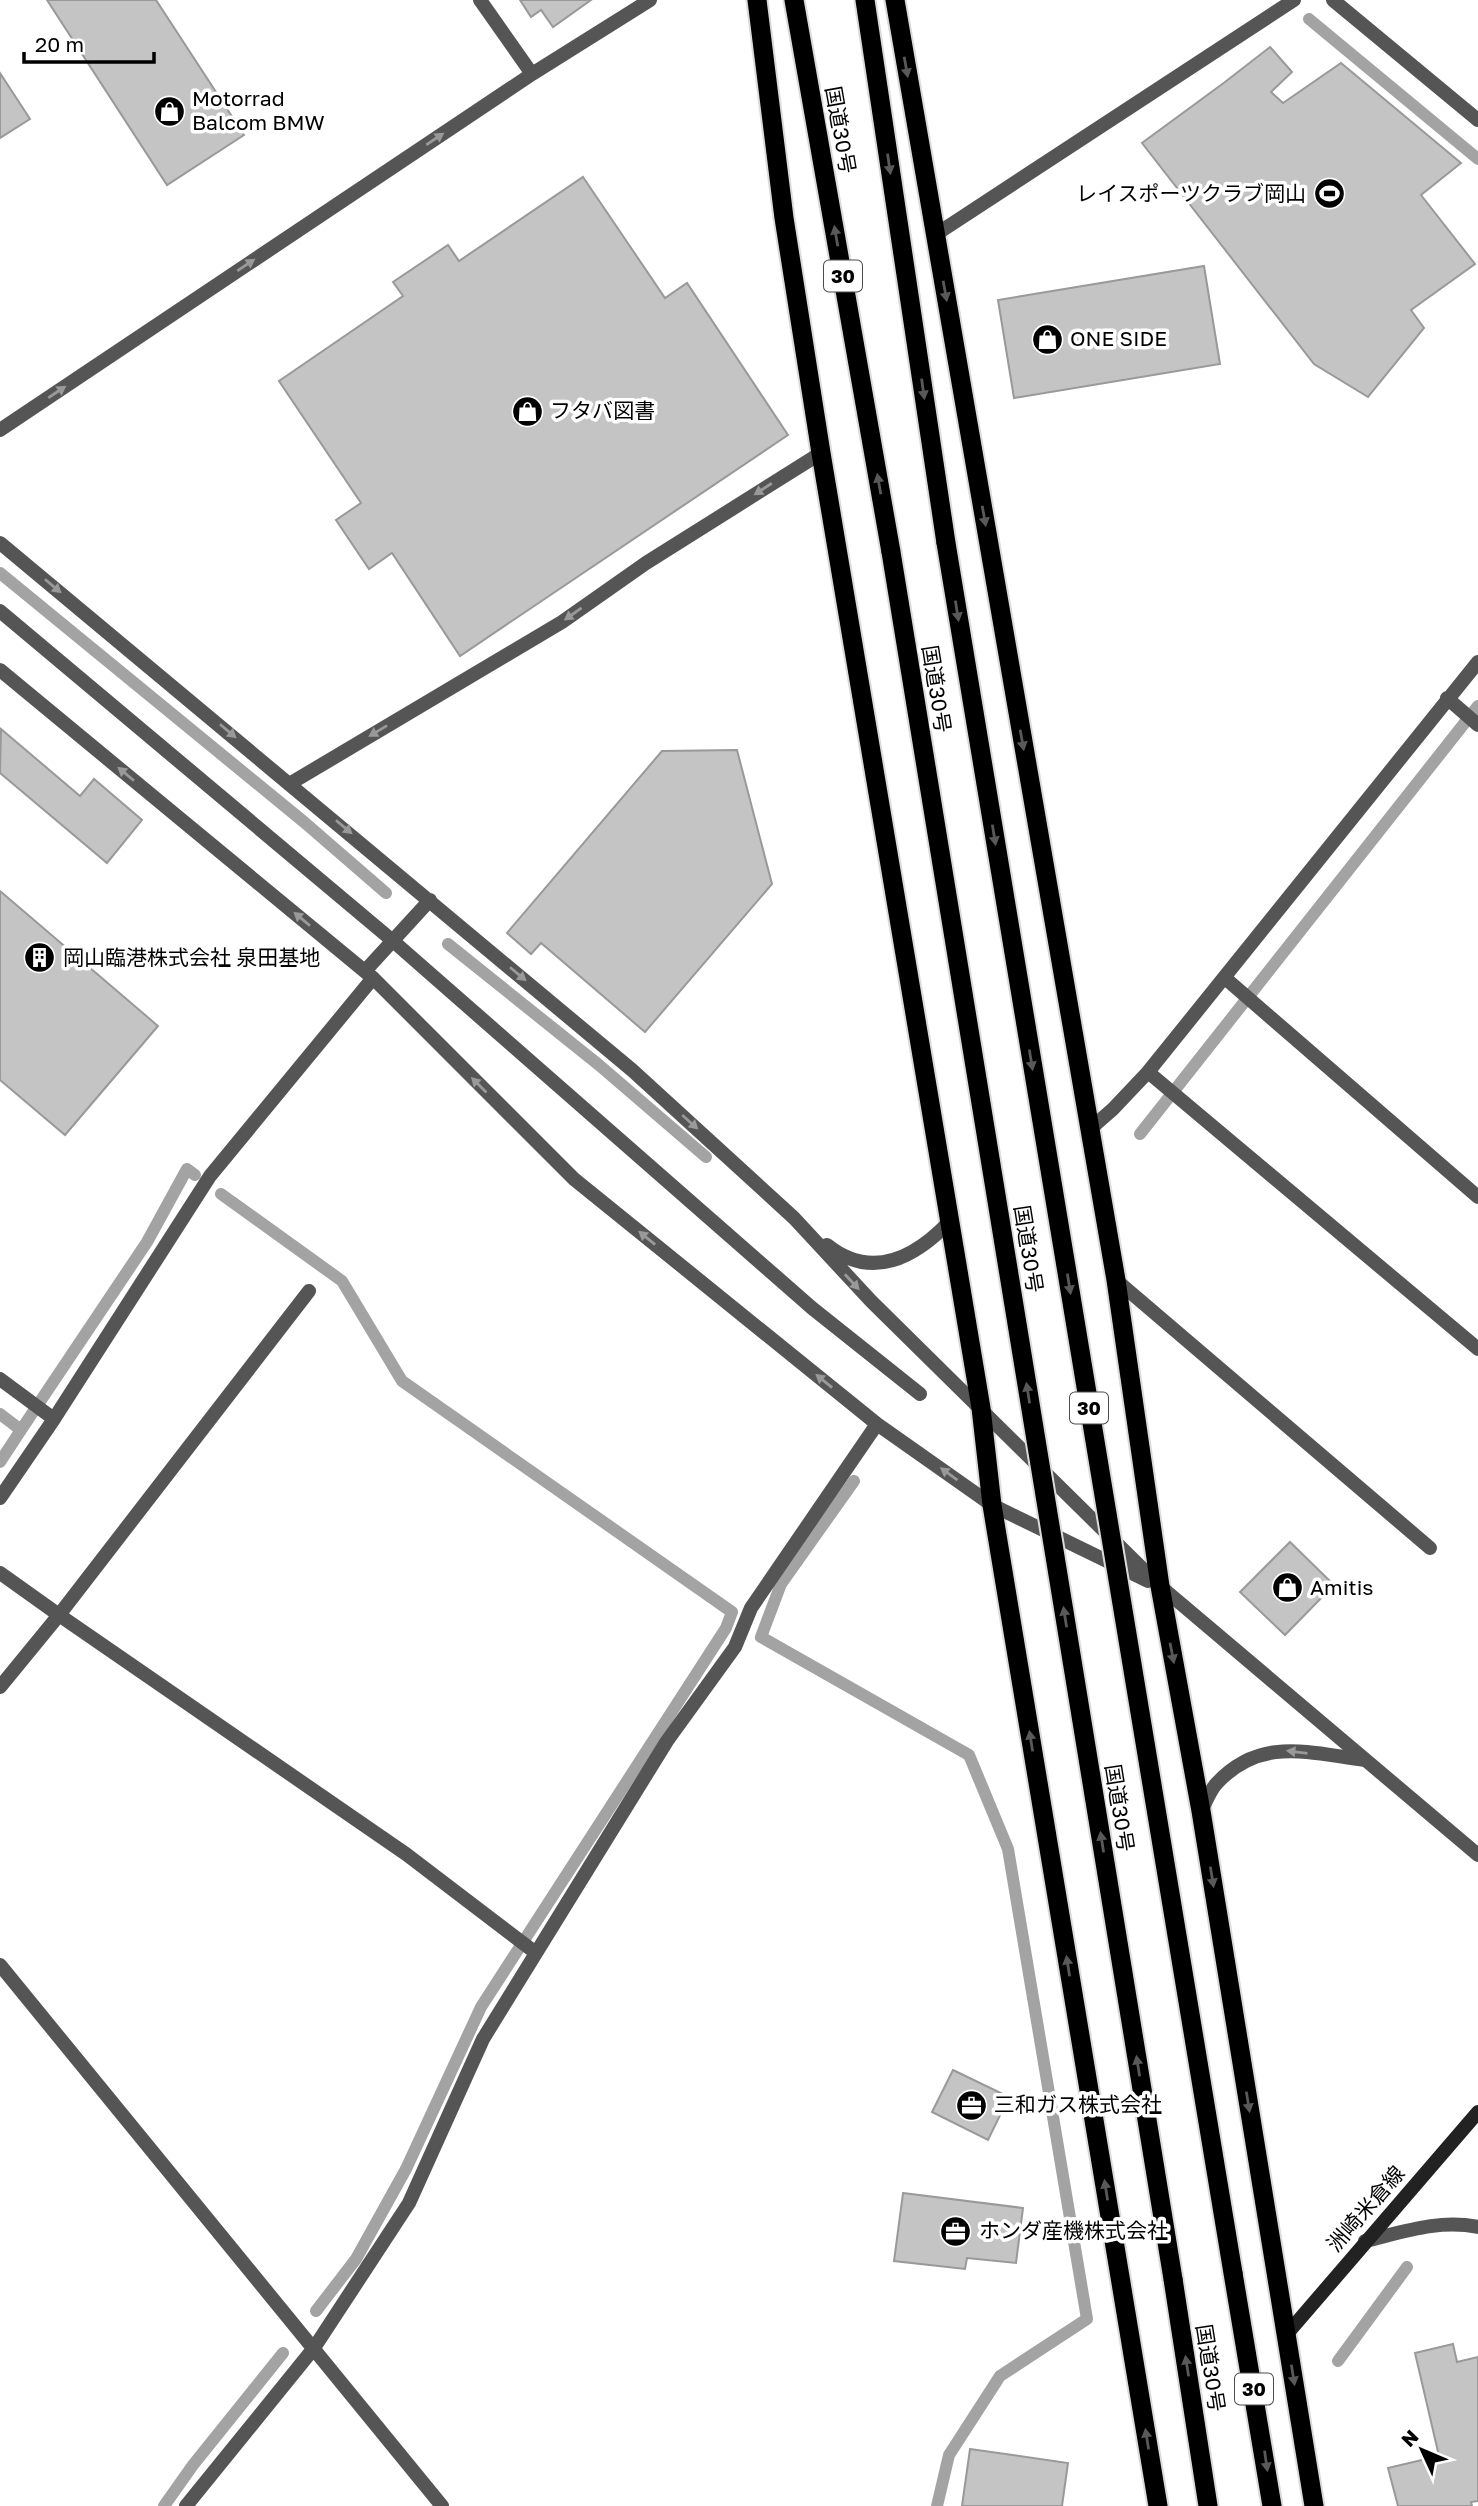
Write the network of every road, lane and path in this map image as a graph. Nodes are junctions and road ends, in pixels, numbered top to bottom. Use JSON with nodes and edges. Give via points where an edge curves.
{"nodes":[{"id":1,"x":480,"y":0,"type":"edge"},
{"id":2,"x":650,"y":0,"type":"edge"},
{"id":3,"x":757,"y":0,"type":"edge"},
{"id":4,"x":794,"y":0,"type":"edge"},
{"id":5,"x":865,"y":0,"type":"edge"},
{"id":6,"x":895,"y":0,"type":"edge"},
{"id":7,"x":1294,"y":0,"type":"edge"},
{"id":8,"x":1333,"y":0,"type":"edge"},
{"id":9,"x":532,"y":75,"type":"junction"},
{"id":10,"x":1478,"y":120,"type":"edge"},
{"id":11,"x":935,"y":235,"type":"junction"},
{"id":12,"x":0,"y":430,"type":"edge"},
{"id":13,"x":821,"y":453,"type":"junction"},
{"id":14,"x":0,"y":542,"type":"edge"},
{"id":15,"x":0,"y":611,"type":"edge"},
{"id":16,"x":1478,"y":662,"type":"edge"},
{"id":17,"x":0,"y":670,"type":"edge"},
{"id":18,"x":1453,"y":703,"type":"junction"},
{"id":19,"x":1478,"y":724,"type":"edge"},
{"id":20,"x":292,"y":783,"type":"junction"},
{"id":21,"x":430,"y":900,"type":"junction"},
{"id":22,"x":393,"y":941,"type":"junction"},
{"id":23,"x":369,"y":975,"type":"junction"},
{"id":24,"x":1231,"y":983,"type":"junction"},
{"id":25,"x":1148,"y":1072,"type":"junction"},
{"id":26,"x":1089,"y":1130,"type":"junction"},
{"id":27,"x":1478,"y":1197,"type":"edge"},
{"id":28,"x":794,"y":1218,"type":"junction"},
{"id":29,"x":950,"y":1221,"type":"junction"},
{"id":30,"x":1116,"y":1280,"type":"junction"},
{"id":31,"x":309,"y":1291,"type":"dead end"},
{"id":32,"x":1478,"y":1349,"type":"edge"},
{"id":33,"x":0,"y":1379,"type":"edge"},
{"id":34,"x":920,"y":1394,"type":"dead end"},
{"id":35,"x":981,"y":1408,"type":"junction"},
{"id":36,"x":54,"y":1419,"type":"junction"},
{"id":37,"x":877,"y":1424,"type":"junction"},
{"id":38,"x":0,"y":1498,"type":"edge"},
{"id":39,"x":992,"y":1505,"type":"junction"},
{"id":40,"x":1430,"y":1548,"type":"dead end"},
{"id":41,"x":0,"y":1573,"type":"edge"},
{"id":42,"x":1160,"y":1586,"type":"junction"},
{"id":43,"x":59,"y":1615,"type":"junction"},
{"id":44,"x":0,"y":1687,"type":"edge"},
{"id":45,"x":1365,"y":1760,"type":"junction"},
{"id":46,"x":1201,"y":1811,"type":"junction"},
{"id":47,"x":1478,"y":1856,"type":"edge"},
{"id":48,"x":526,"y":1945,"type":"junction"},
{"id":49,"x":0,"y":1965,"type":"edge"},
{"id":50,"x":1478,"y":2112,"type":"edge"},
{"id":51,"x":1478,"y":2228,"type":"edge"},
{"id":52,"x":1365,"y":2241,"type":"junction"},
{"id":53,"x":1286,"y":2335,"type":"junction"},
{"id":54,"x":314,"y":2348,"type":"junction"},
{"id":55,"x":186,"y":2506,"type":"edge"},
{"id":56,"x":442,"y":2506,"type":"edge"},
{"id":57,"x":1158,"y":2506,"type":"edge"},
{"id":58,"x":1208,"y":2506,"type":"edge"},
{"id":59,"x":1272,"y":2506,"type":"edge"},
{"id":60,"x":1314,"y":2506,"type":"edge"}],
"edges":[{"from":1,"to":9,"type":"street"},
{"from":2,"to":9,"type":"street"},
{"from":3,"to":13,"type":"highway","via":[[784,218]]},
{"from":58,"to":4,"type":"highway","name":"国道30号","number":"30","one_way":true,"bridge":true,"via":[[891,552]]},
{"from":5,"to":59,"type":"highway","name":"国道30号","number":"30","one_way":true,"bridge":true,"via":[[946,543]]},
{"from":6,"to":11,"type":"highway","one_way":true},
{"from":7,"to":11,"type":"street"},
{"from":8,"to":10,"type":"street"},
{"from":12,"to":9,"type":"street","one_way":true},
{"from":11,"to":26,"type":"highway","one_way":true},
{"from":13,"to":20,"type":"street","one_way":true,"via":[[646,563],[562,622]]},
{"from":13,"to":29,"type":"highway"},
{"from":14,"to":20,"type":"street","one_way":true},
{"from":15,"to":22,"type":"street"},
{"from":16,"to":18,"type":"street"},
{"from":23,"to":17,"type":"street","one_way":true},
{"from":18,"to":19,"type":"street"},
{"from":18,"to":24,"type":"street"},
{"from":20,"to":21,"type":"street","one_way":true},
{"from":21,"to":22,"type":"street"},
{"from":21,"to":28,"type":"street","one_way":true,"via":[[632,1070]]},
{"from":22,"to":23,"type":"street"},
{"from":22,"to":34,"type":"street","via":[[812,1308]]},
{"from":23,"to":36,"type":"street","via":[[209,1176]]},
{"from":37,"to":23,"type":"street","one_way":true,"via":[[574,1179]]},
{"from":24,"to":25,"type":"street"},
{"from":24,"to":27,"type":"street"},
{"from":25,"to":26,"type":"street"},
{"from":25,"to":32,"type":"street"},
{"from":26,"to":30,"type":"highway"},
{"from":28,"to":29,"type":"street","via":[[840,1255],[867,1264],[907,1256]]},
{"from":28,"to":35,"type":"street","one_way":true},
{"from":29,"to":35,"type":"highway"},
{"from":30,"to":40,"type":"street"},
{"from":30,"to":42,"type":"highway"},
{"from":31,"to":43,"type":"street"},
{"from":33,"to":36,"type":"street"},
{"from":35,"to":39,"type":"highway"},
{"from":35,"to":42,"type":"street"},
{"from":36,"to":38,"type":"street"},
{"from":39,"to":37,"type":"street","one_way":true},
{"from":37,"to":48,"type":"street","via":[[751,1608],[735,1647]]},
{"from":39,"to":42,"type":"street"},
{"from":57,"to":39,"type":"highway","one_way":true},
{"from":41,"to":43,"type":"street"},
{"from":42,"to":45,"type":"street"},
{"from":42,"to":46,"type":"highway","one_way":true},
{"from":43,"to":44,"type":"street"},
{"from":43,"to":48,"type":"street","via":[[406,1854]]},
{"from":45,"to":46,"type":"street","one_way":true,"via":[[1280,1750],[1250,1757],[1215,1784]]},
{"from":45,"to":47,"type":"street"},
{"from":46,"to":53,"type":"highway","one_way":true},
{"from":48,"to":54,"type":"street","via":[[409,2203]]},
{"from":49,"to":54,"type":"street"},
{"from":50,"to":52,"type":"main road","name":"洲崎米倉線"},
{"from":51,"to":52,"type":"street","via":[[1436,2224]]},
{"from":52,"to":53,"type":"main road","name":"洲崎米倉線"},
{"from":53,"to":60,"type":"highway","one_way":true},
{"from":54,"to":55,"type":"street"},
{"from":54,"to":56,"type":"street"}]}
